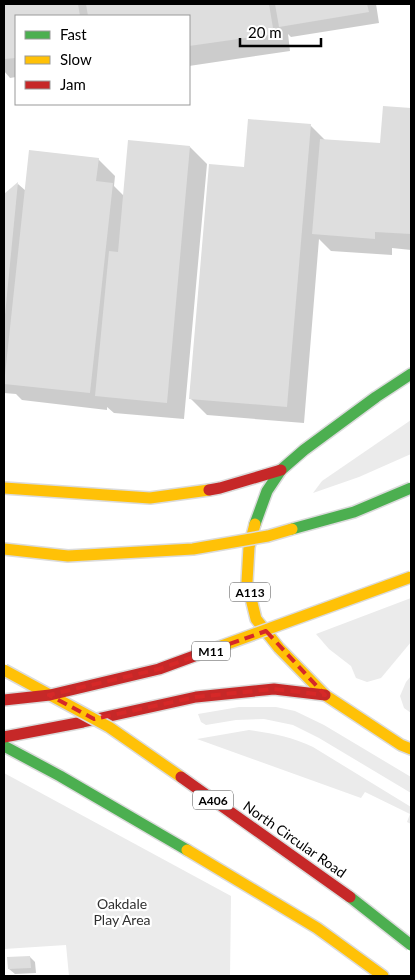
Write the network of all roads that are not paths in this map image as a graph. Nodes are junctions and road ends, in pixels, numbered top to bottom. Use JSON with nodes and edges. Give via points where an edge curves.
{"nodes":[{"id":1,"x":411,"y":374,"type":"edge"},
{"id":2,"x":282,"y":470,"type":"junction"},
{"id":3,"x":4,"y":488,"type":"edge"},
{"id":4,"x":411,"y":488,"type":"edge"},
{"id":5,"x":4,"y":549,"type":"edge"},
{"id":6,"x":411,"y":577,"type":"edge"},
{"id":7,"x":4,"y":670,"type":"edge"},
{"id":8,"x":326,"y":695,"type":"junction"},
{"id":9,"x":4,"y":700,"type":"edge"},
{"id":10,"x":4,"y":737,"type":"edge"},
{"id":11,"x":4,"y":746,"type":"edge"},
{"id":12,"x":411,"y":749,"type":"edge"},
{"id":13,"x":411,"y":945,"type":"edge"},
{"id":14,"x":383,"y":976,"type":"edge"}],
"edges":[{"from":1,"to":2,"type":"highway","number":"A113","via":[[304,450]]},
{"from":2,"to":3,"type":"highway","via":[[220,488],[150,498]]},
{"from":2,"to":8,"type":"highway","number":"A113","via":[[257,514],[249,547],[247,582],[256,619],[279,648]]},
{"from":4,"to":5,"type":"highway","bridge":true,"via":[[354,512],[316,523],[268,536],[193,549],[68,556]]},
{"from":6,"to":9,"type":"highway","number":"M11","bridge":true,"via":[[158,669],[50,694]]},
{"from":7,"to":13,"type":"highway","name":"North Circular Road","number":"A406","bridge":true,"via":[[109,727],[339,888]]},
{"from":8,"to":10,"type":"highway","via":[[274,689],[196,697]]},
{"from":8,"to":12,"type":"highway","number":"A113"},
{"from":11,"to":14,"type":"highway","via":[[317,928]]}]}
